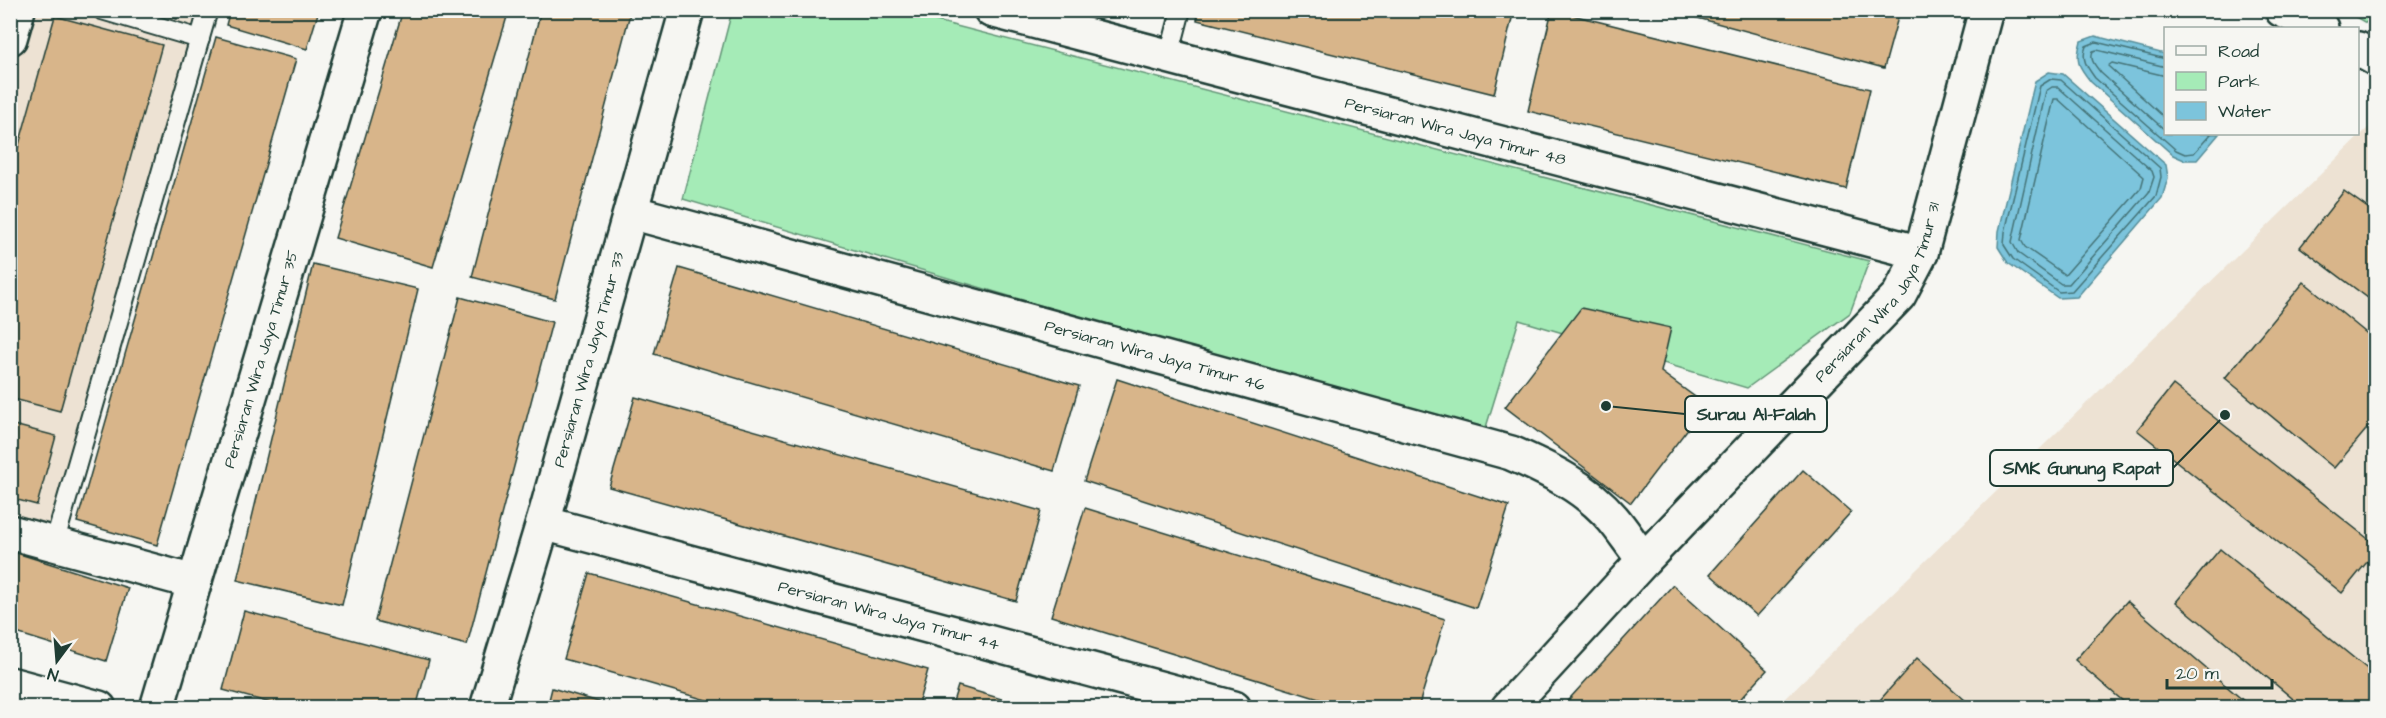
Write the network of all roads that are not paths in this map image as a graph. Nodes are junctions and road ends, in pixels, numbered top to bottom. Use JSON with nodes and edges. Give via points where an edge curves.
{"nodes":[{"id":1,"x":18,"y":10,"type":"edge"},
{"id":2,"x":102,"y":10,"type":"edge"},
{"id":3,"x":208,"y":10,"type":"edge"},
{"id":4,"x":365,"y":10,"type":"edge"},
{"id":5,"x":687,"y":10,"type":"edge"},
{"id":6,"x":991,"y":10,"type":"edge"},
{"id":7,"x":1181,"y":10,"type":"edge"},
{"id":8,"x":1986,"y":10,"type":"edge"},
{"id":9,"x":2282,"y":10,"type":"edge"},
{"id":10,"x":2319,"y":27,"type":"edge"},
{"id":11,"x":10,"y":38,"type":"edge"},
{"id":12,"x":200,"y":39,"type":"junction"},
{"id":13,"x":2359,"y":50,"type":"edge"},
{"id":14,"x":1169,"y":56,"type":"junction"},
{"id":15,"x":2376,"y":59,"type":"edge"},
{"id":16,"x":631,"y":212,"type":"junction"},
{"id":17,"x":1921,"y":253,"type":"junction"},
{"id":18,"x":543,"y":524,"type":"junction"},
{"id":19,"x":10,"y":532,"type":"edge"},
{"id":20,"x":54,"y":544,"type":"junction"},
{"id":21,"x":1644,"y":560,"type":"junction"},
{"id":22,"x":194,"y":582,"type":"junction"},
{"id":23,"x":10,"y":684,"type":"edge"},
{"id":24,"x":99,"y":708,"type":"edge"},
{"id":25,"x":157,"y":708,"type":"edge"},
{"id":26,"x":488,"y":708,"type":"edge"},
{"id":27,"x":1234,"y":708,"type":"edge"},
{"id":28,"x":1508,"y":708,"type":"edge"}],
"edges":[{"from":1,"to":11,"type":"street"},
{"from":2,"to":12,"type":"lane"},
{"from":3,"to":12,"type":"lane"},
{"from":4,"to":22,"type":"street","name":"Persiaran Wira Jaya Timur 35"},
{"from":5,"to":16,"type":"street","name":"Persiaran Wira Jaya Timur 33"},
{"from":6,"to":14,"type":"street","name":"Persiaran Wira Jaya Timur 48"},
{"from":7,"to":14,"type":"lane"},
{"from":8,"to":17,"type":"street","name":"Persiaran Wira Jaya Timur 31"},
{"from":9,"to":10,"type":"street"},
{"from":12,"to":20,"type":"lane"},
{"from":13,"to":15,"type":"street"},
{"from":14,"to":17,"type":"street","name":"Persiaran Wira Jaya Timur 48"},
{"from":16,"to":18,"type":"street","name":"Persiaran Wira Jaya Timur 33"},
{"from":16,"to":21,"type":"street","name":"Persiaran Wira Jaya Timur 46","via":[[1511,453],[1554,471],[1585,494],[1612,518]]},
{"from":17,"to":21,"type":"street","name":"Persiaran Wira Jaya Timur 31","via":[[1899,295]]},
{"from":18,"to":26,"type":"street","name":"Persiaran Wira Jaya Timur 33"},
{"from":18,"to":27,"type":"street","name":"Persiaran Wira Jaya Timur 44"},
{"from":19,"to":20,"type":"street"},
{"from":20,"to":22,"type":"street"},
{"from":21,"to":28,"type":"street","name":"Persiaran Wira Jaya Timur 31"},
{"from":22,"to":25,"type":"street","name":"Persiaran Wira Jaya Timur 35"},
{"from":23,"to":24,"type":"street"}]}
